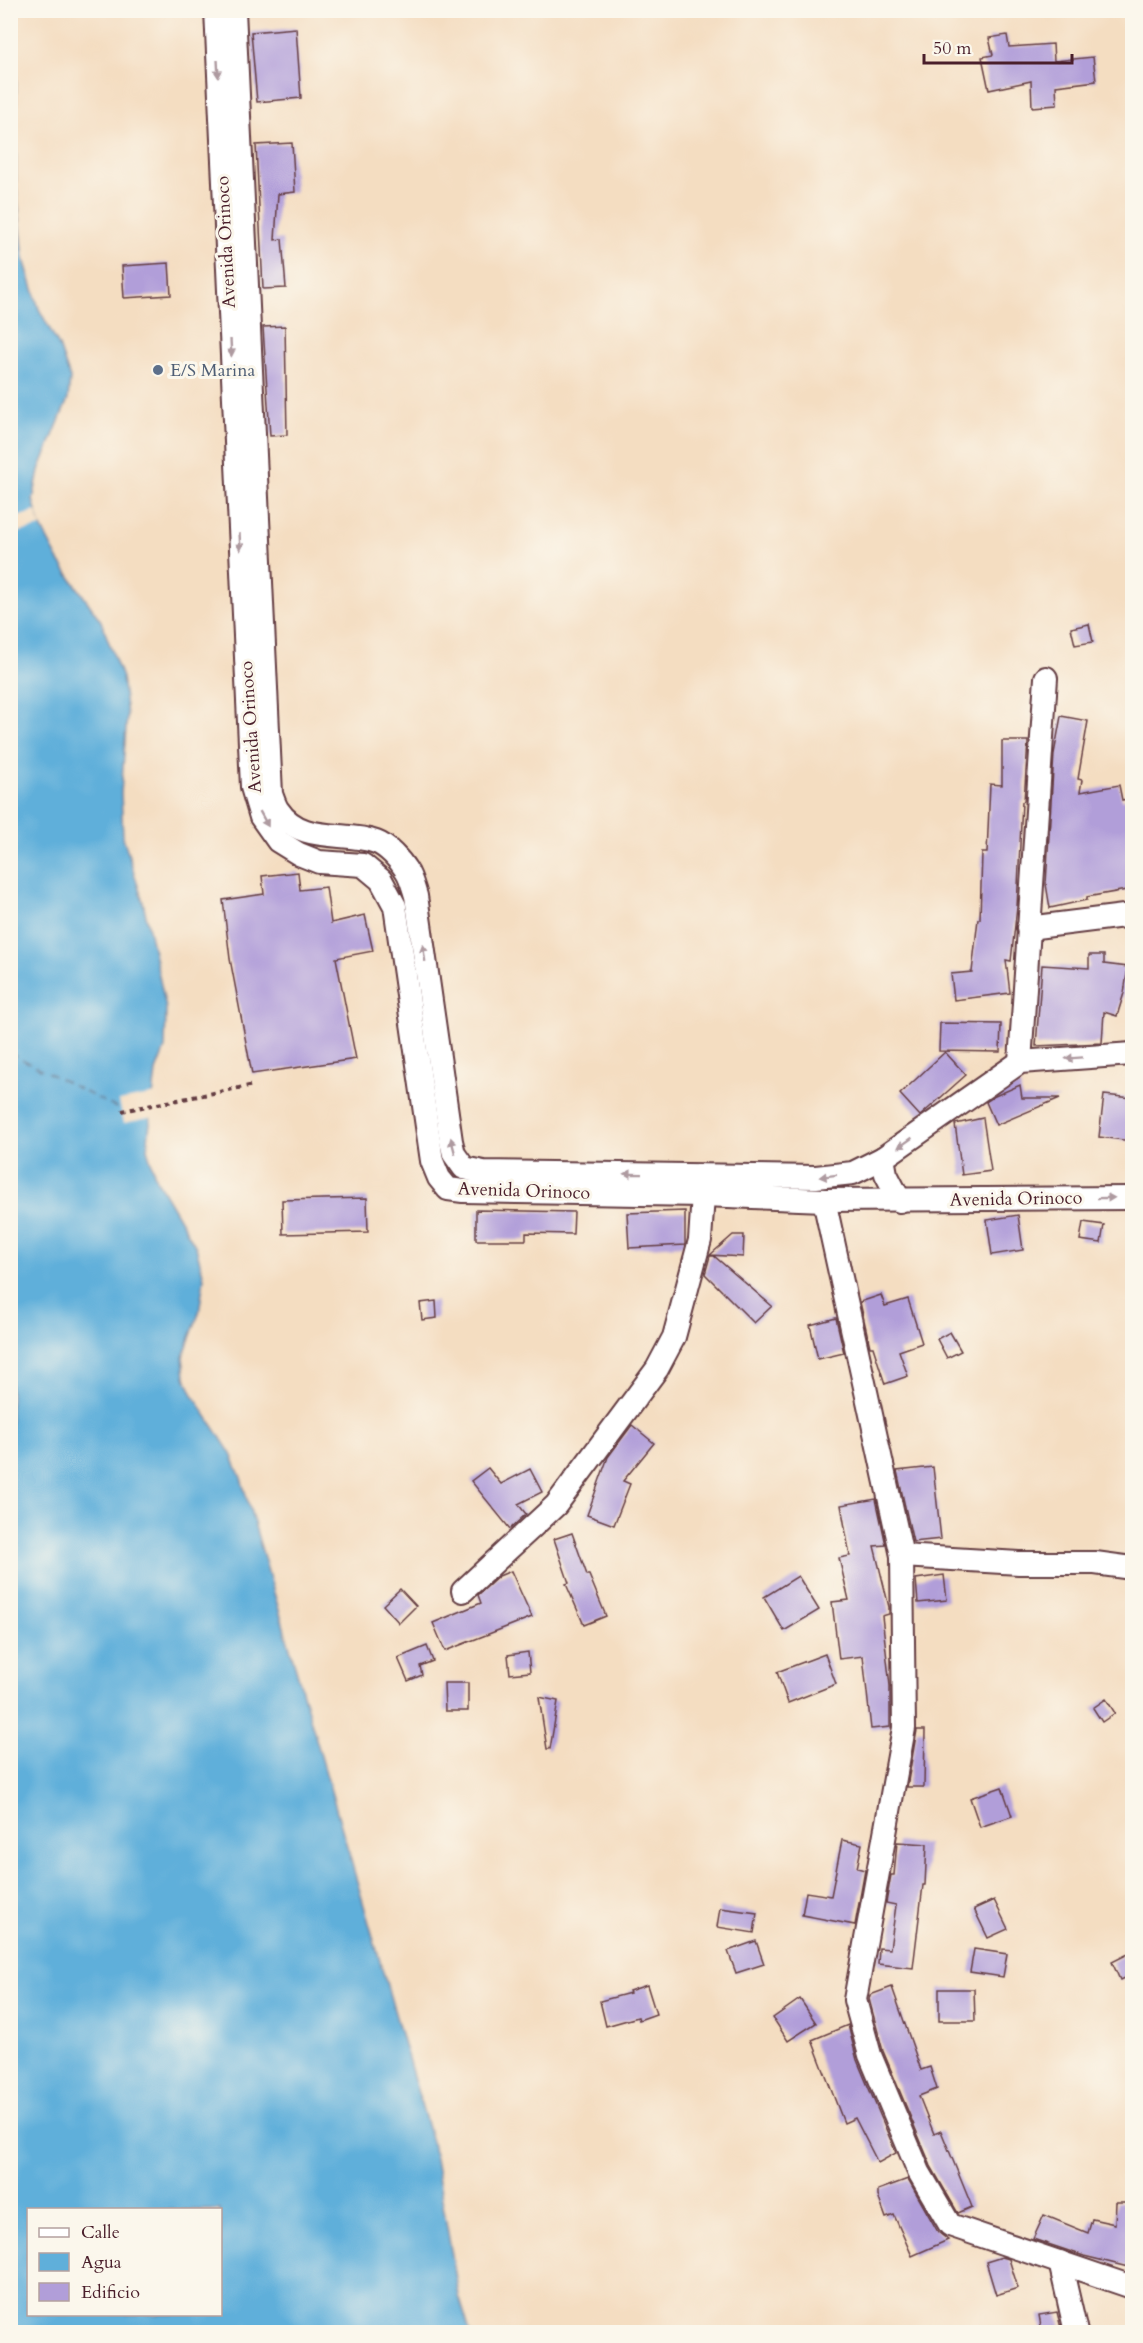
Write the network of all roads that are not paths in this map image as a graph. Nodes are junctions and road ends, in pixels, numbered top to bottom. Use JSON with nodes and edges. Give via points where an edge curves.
{"nodes":[{"id":1,"x":216,"y":10,"type":"edge"},
{"id":2,"x":234,"y":10,"type":"edge"},
{"id":3,"x":1046,"y":678,"type":"dead end"},
{"id":4,"x":1132,"y":915,"type":"edge"},
{"id":5,"x":1028,"y":928,"type":"junction"},
{"id":6,"x":1132,"y":1054,"type":"edge"},
{"id":7,"x":1020,"y":1062,"type":"junction"},
{"id":8,"x":883,"y":1158,"type":"junction"},
{"id":9,"x":703,"y":1195,"type":"junction"},
{"id":10,"x":1132,"y":1198,"type":"edge"},
{"id":11,"x":824,"y":1200,"type":"junction"},
{"id":12,"x":900,"y":1201,"type":"junction"},
{"id":13,"x":902,"y":1556,"type":"junction"},
{"id":14,"x":1132,"y":1568,"type":"edge"},
{"id":15,"x":463,"y":1591,"type":"dead end"},
{"id":16,"x":1060,"y":2262,"type":"junction"},
{"id":17,"x":1132,"y":2287,"type":"edge"},
{"id":18,"x":1076,"y":2332,"type":"edge"}],
"edges":[{"from":1,"to":9,"type":"street","name":"Avenida Orinoco","one_way":true,"via":[[252,788],[261,817],[278,841],[300,854],[319,862],[363,865],[381,880],[395,906],[432,1161],[438,1178],[448,1189]]},
{"from":8,"to":2,"type":"street","name":"Avenida Orinoco","one_way":true,"via":[[853,1173],[816,1177],[483,1172],[464,1168],[454,1154],[416,896],[408,871],[378,843],[357,837],[324,836],[291,823],[278,811],[271,794]]},
{"from":3,"to":5,"type":"street"},
{"from":4,"to":5,"type":"street"},
{"from":5,"to":7,"type":"street"},
{"from":6,"to":7,"type":"street","one_way":true},
{"from":7,"to":8,"type":"street","name":"Avenida Orinoco","one_way":true},
{"from":8,"to":12,"type":"street"},
{"from":9,"to":11,"type":"street","name":"Avenida Orinoco"},
{"from":9,"to":15,"type":"street","via":[[700,1240],[674,1337],[657,1368],[556,1505]]},
{"from":12,"to":10,"type":"street","name":"Avenida Orinoco","one_way":true},
{"from":11,"to":12,"type":"street","name":"Avenida Orinoco"},
{"from":11,"to":13,"type":"street"},
{"from":13,"to":14,"type":"street","via":[[1095,1563]]},
{"from":13,"to":16,"type":"street","via":[[904,1728],[855,2000],[870,2055],[910,2151],[950,2224]]},
{"from":16,"to":17,"type":"street"},
{"from":16,"to":18,"type":"street"}]}
